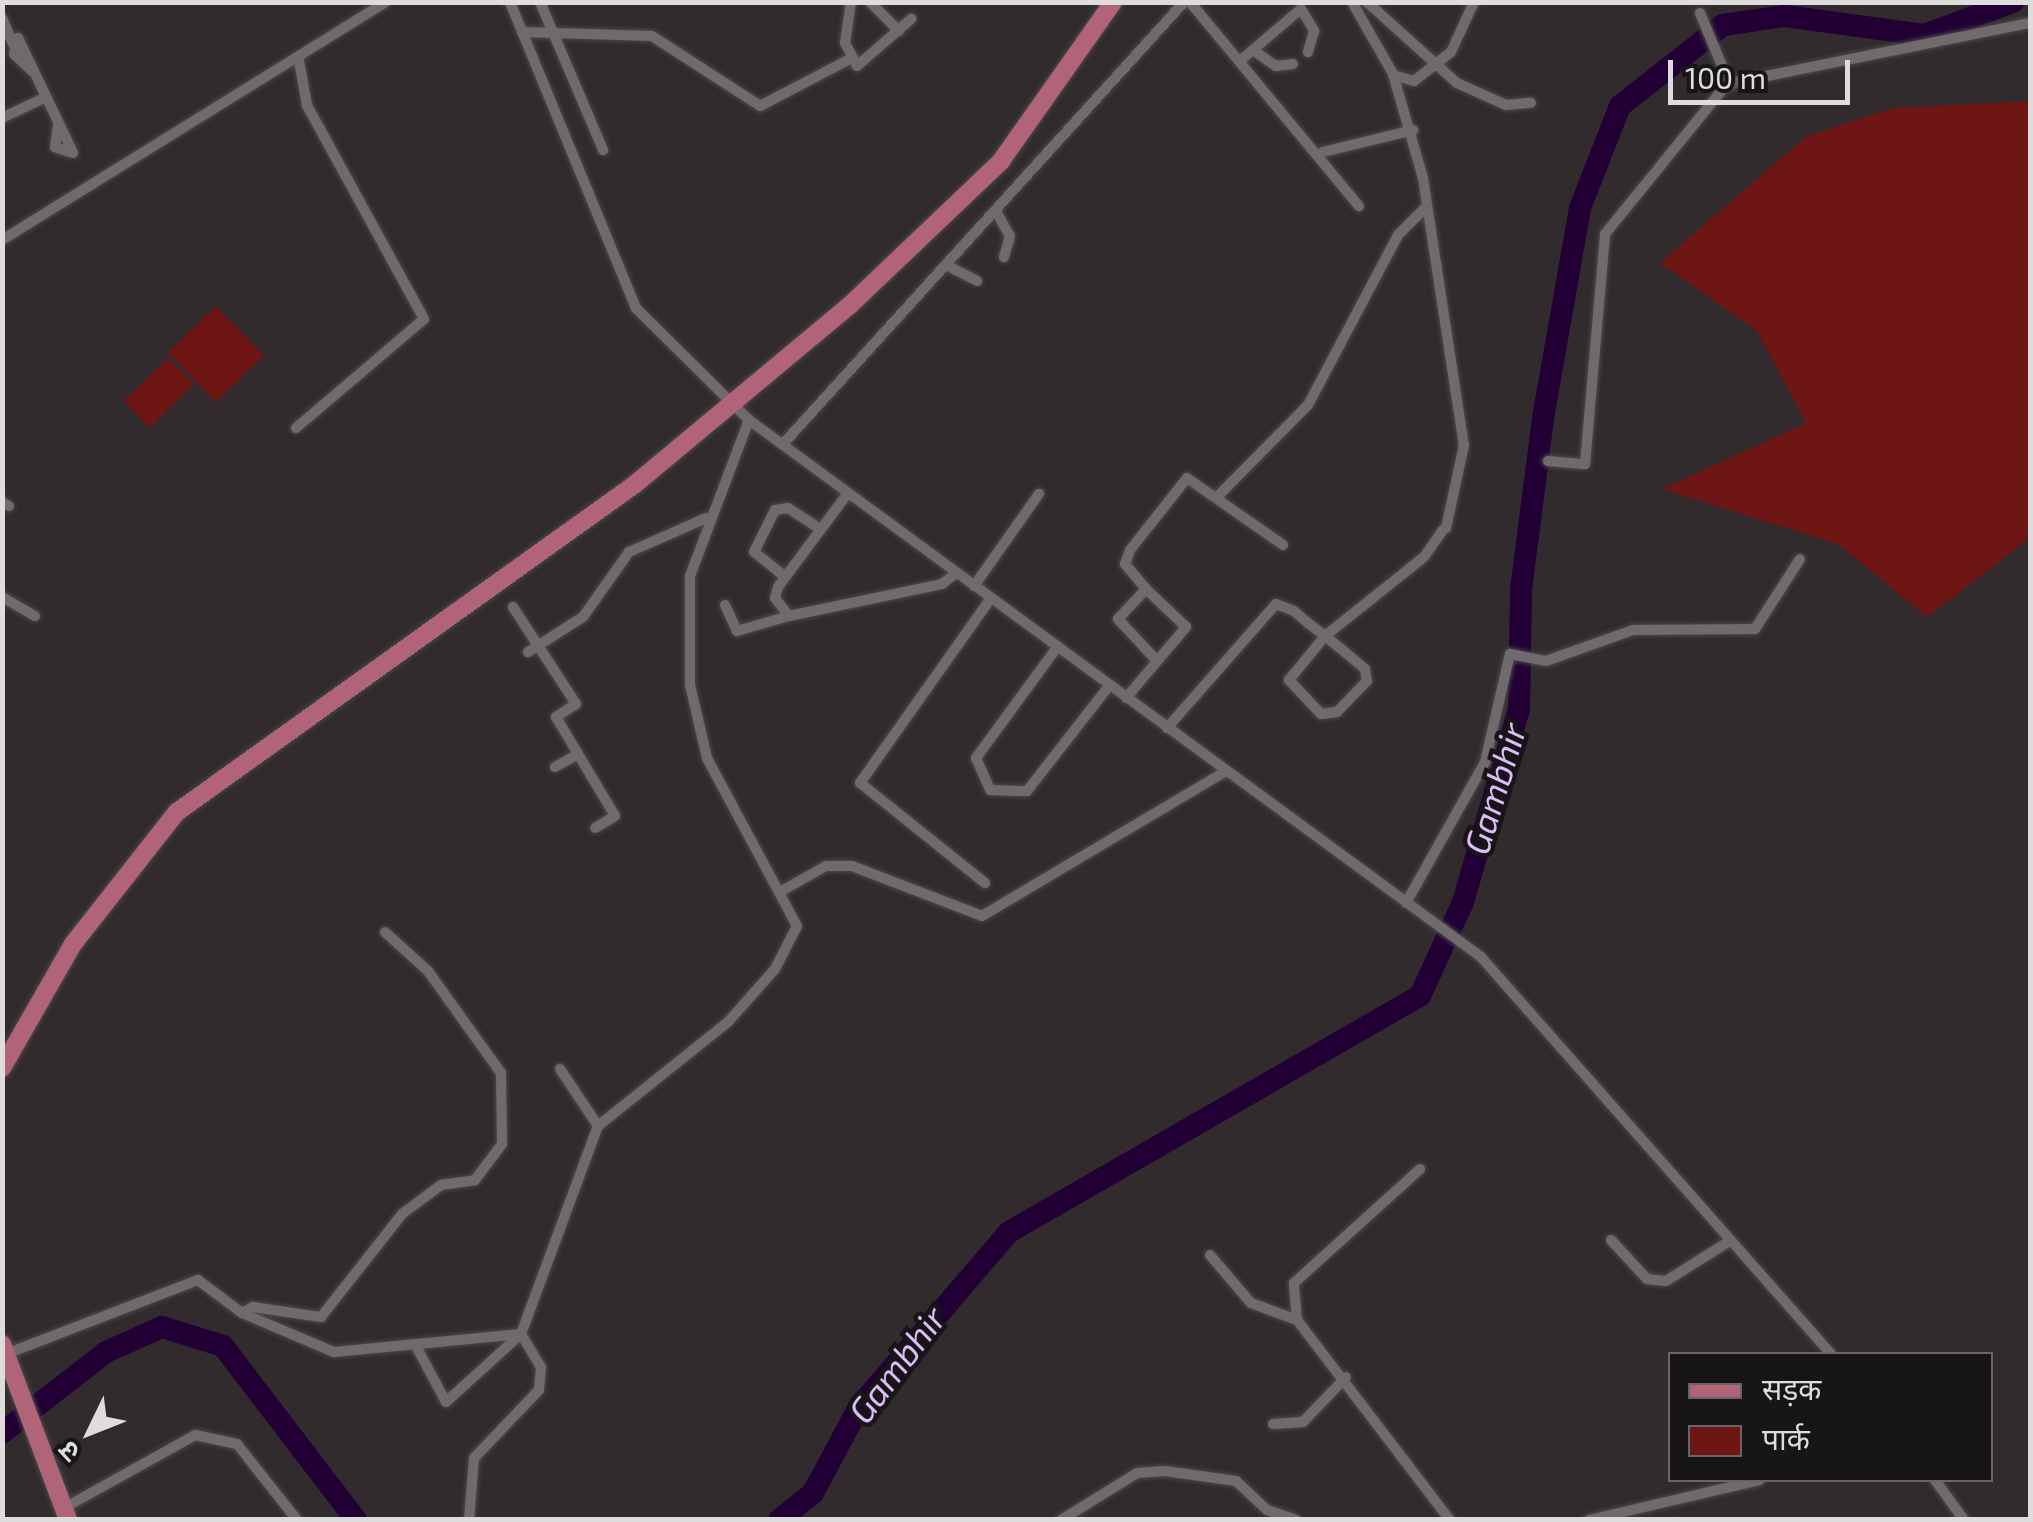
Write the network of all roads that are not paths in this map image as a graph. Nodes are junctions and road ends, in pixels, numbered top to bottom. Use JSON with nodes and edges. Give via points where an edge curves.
{"nodes":[{"id":1,"x":359,"y":2,"type":"edge"},
{"id":2,"x":386,"y":2,"type":"edge"},
{"id":3,"x":510,"y":2,"type":"edge"},
{"id":4,"x":540,"y":2,"type":"edge"},
{"id":5,"x":851,"y":2,"type":"edge"},
{"id":6,"x":870,"y":2,"type":"edge"},
{"id":7,"x":1113,"y":2,"type":"edge"},
{"id":8,"x":1187,"y":2,"type":"edge"},
{"id":9,"x":1352,"y":2,"type":"edge"},
{"id":10,"x":1366,"y":2,"type":"edge"},
{"id":11,"x":1474,"y":2,"type":"edge"},
{"id":12,"x":1691,"y":2,"type":"edge"},
{"id":13,"x":1304,"y":6,"type":"edge"},
{"id":14,"x":370,"y":16,"type":"junction"},
{"id":15,"x":2,"y":18,"type":"edge"},
{"id":16,"x":911,"y":19,"type":"dead end"},
{"id":17,"x":2030,"y":23,"type":"edge"},
{"id":18,"x":899,"y":31,"type":"junction"},
{"id":19,"x":522,"y":32,"type":"junction"},
{"id":20,"x":553,"y":33,"type":"junction"},
{"id":21,"x":1253,"y":50,"type":"junction"},
{"id":22,"x":1308,"y":52,"type":"dead end"},
{"id":23,"x":852,"y":58,"type":"junction"},
{"id":24,"x":1241,"y":60,"type":"junction"},
{"id":25,"x":299,"y":61,"type":"junction"},
{"id":26,"x":1293,"y":64,"type":"dead end"},
{"id":27,"x":1434,"y":67,"type":"junction"},
{"id":28,"x":1392,"y":74,"type":"junction"},
{"id":29,"x":1730,"y":85,"type":"dead end"},
{"id":30,"x":44,"y":98,"type":"junction"},
{"id":31,"x":1532,"y":103,"type":"dead end"},
{"id":32,"x":2,"y":118,"type":"edge"},
{"id":33,"x":58,"y":126,"type":"dead end"},
{"id":34,"x":1413,"y":130,"type":"junction"},
{"id":35,"x":603,"y":150,"type":"dead end"},
{"id":36,"x":1323,"y":152,"type":"junction"},
{"id":37,"x":1359,"y":206,"type":"dead end"},
{"id":38,"x":1425,"y":208,"type":"junction"},
{"id":39,"x":997,"y":214,"type":"junction"},
{"id":40,"x":2,"y":240,"type":"edge"},
{"id":41,"x":1004,"y":257,"type":"dead end"},
{"id":42,"x":946,"y":265,"type":"junction"},
{"id":43,"x":977,"y":281,"type":"dead end"},
{"id":44,"x":729,"y":400,"type":"junction"},
{"id":45,"x":749,"y":420,"type":"junction"},
{"id":46,"x":296,"y":428,"type":"dead end"},
{"id":47,"x":783,"y":444,"type":"junction"},
{"id":48,"x":1548,"y":461,"type":"dead end"},
{"id":49,"x":848,"y":493,"type":"junction"},
{"id":50,"x":1039,"y":494,"type":"dead end"},
{"id":51,"x":1217,"y":497,"type":"junction"},
{"id":52,"x":706,"y":518,"type":"junction"},
{"id":53,"x":820,"y":529,"type":"junction"},
{"id":54,"x":1283,"y":545,"type":"dead end"},
{"id":55,"x":1800,"y":559,"type":"dead end"},
{"id":56,"x":956,"y":572,"type":"junction"},
{"id":57,"x":784,"y":576,"type":"junction"},
{"id":58,"x":974,"y":586,"type":"junction"},
{"id":59,"x":1146,"y":588,"type":"junction"},
{"id":60,"x":991,"y":598,"type":"junction"},
{"id":61,"x":6,"y":599,"type":"edge"},
{"id":62,"x":725,"y":605,"type":"dead end"},
{"id":63,"x":513,"y":608,"type":"dead end"},
{"id":64,"x":2,"y":612,"type":"edge"},
{"id":65,"x":35,"y":616,"type":"dead end"},
{"id":66,"x":789,"y":616,"type":"junction"},
{"id":67,"x":1325,"y":636,"type":"junction"},
{"id":68,"x":1058,"y":646,"type":"junction"},
{"id":69,"x":533,"y":649,"type":"junction"},
{"id":70,"x":1158,"y":660,"type":"junction"},
{"id":71,"x":1109,"y":686,"type":"junction"},
{"id":72,"x":1126,"y":698,"type":"junction"},
{"id":73,"x":1168,"y":728,"type":"junction"},
{"id":74,"x":578,"y":754,"type":"junction"},
{"id":75,"x":555,"y":768,"type":"dead end"},
{"id":76,"x":1225,"y":772,"type":"junction"},
{"id":77,"x":595,"y":828,"type":"dead end"},
{"id":78,"x":985,"y":883,"type":"dead end"},
{"id":79,"x":785,"y":889,"type":"junction"},
{"id":80,"x":1406,"y":903,"type":"junction"},
{"id":81,"x":385,"y":932,"type":"dead end"},
{"id":82,"x":2,"y":1068,"type":"edge"},
{"id":83,"x":560,"y":1070,"type":"dead end"},
{"id":84,"x":598,"y":1126,"type":"junction"},
{"id":85,"x":1420,"y":1169,"type":"dead end"},
{"id":86,"x":1611,"y":1240,"type":"dead end"},
{"id":87,"x":1725,"y":1244,"type":"junction"},
{"id":88,"x":1210,"y":1255,"type":"dead end"},
{"id":89,"x":242,"y":1313,"type":"junction"},
{"id":90,"x":1297,"y":1320,"type":"junction"},
{"id":91,"x":521,"y":1334,"type":"junction"},
{"id":92,"x":417,"y":1348,"type":"junction"},
{"id":93,"x":4,"y":1349,"type":"edge"},
{"id":94,"x":1829,"y":1352,"type":"edge"},
{"id":95,"x":1346,"y":1377,"type":"junction"},
{"id":96,"x":1272,"y":1424,"type":"dead end"},
{"id":97,"x":1750,"y":1482,"type":"edge"},
{"id":98,"x":1936,"y":1482,"type":"edge"},
{"id":99,"x":66,"y":1514,"type":"edge"},
{"id":100,"x":297,"y":1520,"type":"edge"},
{"id":101,"x":469,"y":1520,"type":"edge"},
{"id":102,"x":1061,"y":1520,"type":"edge"},
{"id":103,"x":1296,"y":1520,"type":"edge"},
{"id":104,"x":1450,"y":1520,"type":"edge"},
{"id":105,"x":1589,"y":1520,"type":"edge"},
{"id":106,"x":1964,"y":1520,"type":"edge"}],
"edges":[{"from":1,"to":14,"type":"street"},
{"from":2,"to":14,"type":"street"},
{"from":3,"to":19,"type":"street"},
{"from":4,"to":20,"type":"street"},
{"from":5,"to":23,"type":"street"},
{"from":6,"to":18,"type":"street"},
{"from":7,"to":44,"type":"main road","via":[[1001,161],[850,305]]},
{"from":8,"to":24,"type":"street"},
{"from":8,"to":39,"type":"street"},
{"from":9,"to":28,"type":"street"},
{"from":10,"to":27,"type":"street"},
{"from":11,"to":27,"type":"street","via":[[1462,39]]},
{"from":12,"to":29,"type":"street","bridge":true},
{"from":13,"to":21,"type":"street"},
{"from":13,"to":22,"type":"street","via":[[1314,32]]},
{"from":14,"to":25,"type":"street"},
{"from":15,"to":30,"type":"street"},
{"from":16,"to":18,"type":"street"},
{"from":17,"to":48,"type":"street","via":[[1727,84],[1605,234],[1586,464]]},
{"from":18,"to":23,"type":"street","via":[[857,66]]},
{"from":19,"to":20,"type":"street"},
{"from":19,"to":44,"type":"street","via":[[636,308]]},
{"from":20,"to":23,"type":"street","via":[[652,36],[760,106]]},
{"from":20,"to":35,"type":"street"},
{"from":21,"to":24,"type":"street"},
{"from":21,"to":26,"type":"street","via":[[1276,66]]},
{"from":24,"to":36,"type":"street"},
{"from":25,"to":40,"type":"street"},
{"from":25,"to":46,"type":"street","via":[[307,105],[424,319]]},
{"from":27,"to":28,"type":"street","via":[[1414,81]]},
{"from":27,"to":31,"type":"street","via":[[1506,105]]},
{"from":28,"to":34,"type":"street"},
{"from":30,"to":32,"type":"street"},
{"from":30,"to":33,"type":"street"},
{"from":34,"to":36,"type":"street"},
{"from":34,"to":38,"type":"street"},
{"from":36,"to":37,"type":"street"},
{"from":38,"to":51,"type":"street","via":[[1398,235],[1308,404]]},
{"from":38,"to":67,"type":"street","via":[[1464,445],[1444,529],[1424,557]]},
{"from":39,"to":41,"type":"street","via":[[1010,236]]},
{"from":39,"to":42,"type":"street"},
{"from":42,"to":43,"type":"street"},
{"from":42,"to":47,"type":"street"},
{"from":44,"to":45,"type":"street"},
{"from":44,"to":82,"type":"main road","via":[[634,485],[177,812],[73,944]]},
{"from":45,"to":47,"type":"street"},
{"from":45,"to":52,"type":"street"},
{"from":47,"to":49,"type":"street"},
{"from":49,"to":53,"type":"street"},
{"from":49,"to":56,"type":"street"},
{"from":50,"to":58,"type":"street"},
{"from":51,"to":54,"type":"street"},
{"from":51,"to":59,"type":"street","via":[[1187,478],[1130,550],[1125,564]]},
{"from":52,"to":69,"type":"street","via":[[629,552],[583,617]]},
{"from":52,"to":79,"type":"street","via":[[690,576],[690,685],[708,758]]},
{"from":53,"to":57,"type":"street"},
{"from":53,"to":57,"type":"street","via":[[788,508],[775,510],[754,552]]},
{"from":55,"to":80,"type":"street","via":[[1755,628],[1633,630],[1546,660],[1510,654],[1485,762]]},
{"from":56,"to":58,"type":"street"},
{"from":56,"to":66,"type":"street","via":[[942,584]]},
{"from":57,"to":66,"type":"street","via":[[774,598]]},
{"from":58,"to":60,"type":"street"},
{"from":59,"to":70,"type":"street","via":[[1118,619]]},
{"from":59,"to":70,"type":"street","via":[[1186,627]]},
{"from":60,"to":68,"type":"street"},
{"from":60,"to":78,"type":"street","via":[[860,783]]},
{"from":61,"to":64,"type":"street"},
{"from":61,"to":65,"type":"street"},
{"from":62,"to":66,"type":"street","via":[[737,631]]},
{"from":63,"to":69,"type":"street"},
{"from":67,"to":67,"type":"street","via":[[1367,681],[1337,712],[1320,714],[1289,680]]},
{"from":67,"to":73,"type":"street","via":[[1276,604]]},
{"from":68,"to":71,"type":"street"},
{"from":68,"to":71,"type":"street","via":[[976,758],[990,790],[1027,791]]},
{"from":69,"to":74,"type":"street","via":[[576,704],[556,717]]},
{"from":70,"to":72,"type":"street"},
{"from":71,"to":72,"type":"street"},
{"from":72,"to":73,"type":"street"},
{"from":73,"to":76,"type":"street"},
{"from":74,"to":75,"type":"street"},
{"from":74,"to":77,"type":"street","via":[[615,816]]},
{"from":76,"to":79,"type":"street","via":[[982,916],[852,866],[826,866]]},
{"from":76,"to":80,"type":"street"},
{"from":79,"to":84,"type":"street","via":[[798,926],[775,969],[728,1022]]},
{"from":80,"to":87,"type":"street","via":[[1481,957],[1588,1070]]},
{"from":81,"to":89,"type":"street","via":[[428,970],[500,1073],[502,1144],[475,1180],[441,1185],[402,1214],[321,1317]]},
{"from":83,"to":84,"type":"street"},
{"from":84,"to":91,"type":"street"},
{"from":85,"to":90,"type":"street","via":[[1294,1283]]},
{"from":86,"to":87,"type":"street","via":[[1647,1279],[1666,1281]]},
{"from":87,"to":94,"type":"street"},
{"from":88,"to":90,"type":"street","via":[[1251,1304]]},
{"from":89,"to":92,"type":"street","via":[[334,1352]]},
{"from":89,"to":93,"type":"street","via":[[198,1280]]},
{"from":90,"to":95,"type":"street"},
{"from":91,"to":92,"type":"street"},
{"from":91,"to":92,"type":"street","via":[[446,1402]]},
{"from":91,"to":101,"type":"street","via":[[544,1382],[474,1458]]},
{"from":93,"to":99,"type":"main road"},
{"from":95,"to":96,"type":"street","via":[[1302,1422]]},
{"from":95,"to":104,"type":"street"},
{"from":97,"to":105,"type":"street"},
{"from":98,"to":106,"type":"street"},
{"from":99,"to":100,"type":"street","via":[[195,1435],[238,1444]]},
{"from":102,"to":103,"type":"street","via":[[1137,1473],[1165,1471],[1236,1481],[1267,1510]]}]}
